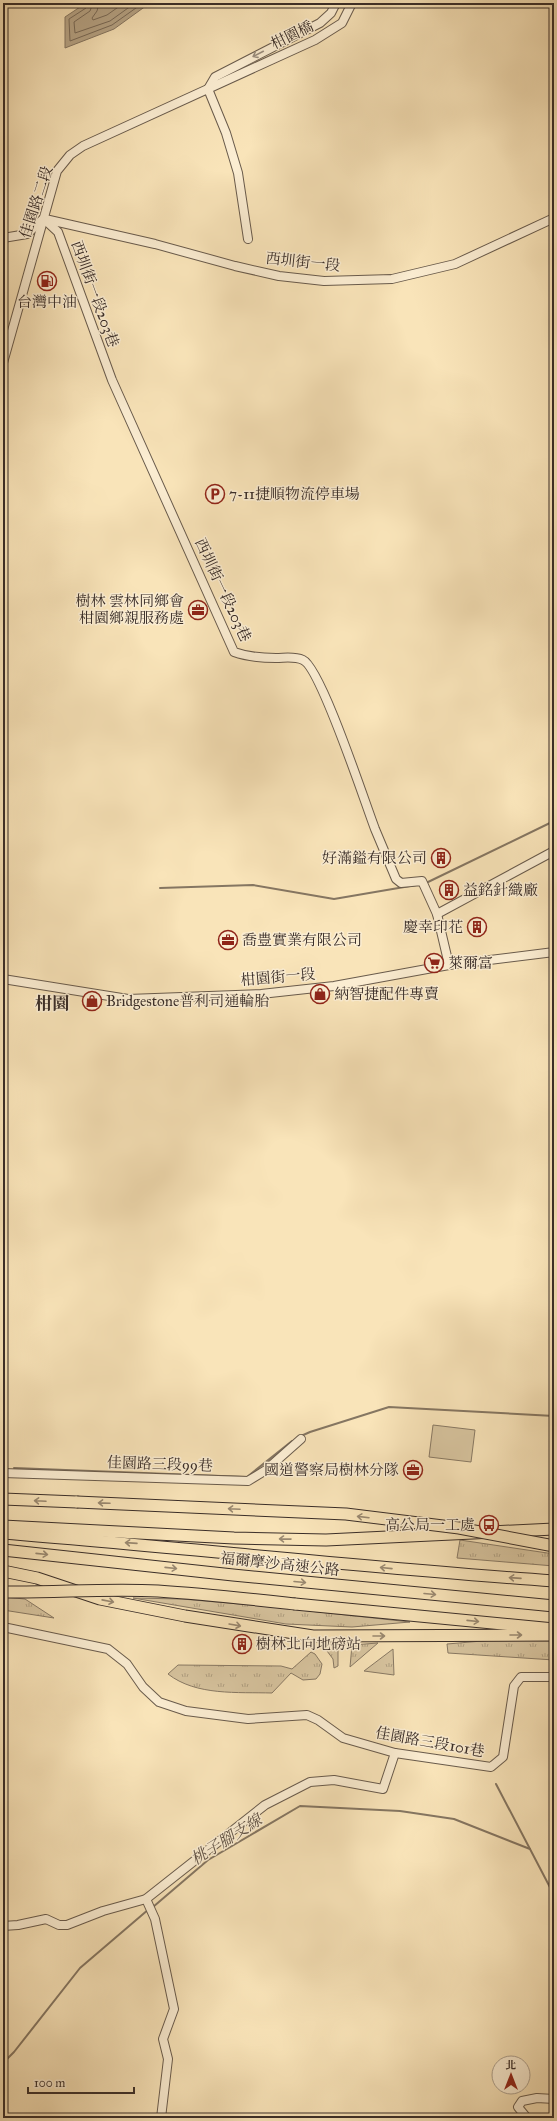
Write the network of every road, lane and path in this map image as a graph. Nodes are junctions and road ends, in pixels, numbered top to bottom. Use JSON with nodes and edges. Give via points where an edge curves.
{"nodes":[{"id":1,"x":336,"y":3,"type":"edge"},
{"id":2,"x":352,"y":3,"type":"edge"},
{"id":3,"x":231,"y":78,"type":"joint"},
{"id":4,"x":208,"y":89,"type":"junction"},
{"id":5,"x":554,"y":218,"type":"edge"},
{"id":6,"x":44,"y":219,"type":"junction"},
{"id":7,"x":3,"y":238,"type":"edge"},
{"id":8,"x":248,"y":239,"type":"dead end"},
{"id":9,"x":3,"y":363,"type":"edge"},
{"id":10,"x":554,"y":852,"type":"edge"},
{"id":11,"x":437,"y":914,"type":"junction"},
{"id":12,"x":554,"y":952,"type":"edge"},
{"id":13,"x":450,"y":965,"type":"junction"},
{"id":14,"x":3,"y":979,"type":"edge"},
{"id":15,"x":301,"y":1439,"type":"dead end"},
{"id":16,"x":3,"y":1473,"type":"edge"},
{"id":17,"x":3,"y":1499,"type":"edge"},
{"id":18,"x":3,"y":1526,"type":"edge"},
{"id":19,"x":554,"y":1529,"type":"edge"},
{"id":20,"x":3,"y":1533,"type":"edge"},
{"id":21,"x":554,"y":1546,"type":"edge"},
{"id":22,"x":3,"y":1550,"type":"edge"},
{"id":23,"x":3,"y":1571,"type":"edge"},
{"id":24,"x":554,"y":1581,"type":"edge"},
{"id":25,"x":3,"y":1592,"type":"edge"},
{"id":26,"x":554,"y":1606,"type":"edge"},
{"id":27,"x":3,"y":1627,"type":"edge"},
{"id":28,"x":554,"y":1629,"type":"edge"},
{"id":29,"x":554,"y":1635,"type":"edge"},
{"id":30,"x":554,"y":1677,"type":"edge"},
{"id":31,"x":395,"y":1753,"type":"junction"},
{"id":32,"x":146,"y":1899,"type":"junction"},
{"id":33,"x":3,"y":1926,"type":"edge"},
{"id":34,"x":554,"y":2099,"type":"edge"},
{"id":35,"x":161,"y":2118,"type":"edge"},
{"id":36,"x":527,"y":2118,"type":"edge"}],
"edges":[{"from":1,"to":4,"type":"street","one_way":true,"via":[[331,13],[320,24],[215,76]]},
{"from":2,"to":3,"type":"street","name":"柑園橋","via":[[342,23],[315,40]]},
{"from":3,"to":4,"type":"street","name":"佳園路二段"},
{"from":4,"to":6,"type":"street","name":"佳園路二段","via":[[83,146],[70,155],[57,171]]},
{"from":4,"to":8,"type":"street","via":[[226,133],[238,173]]},
{"from":5,"to":6,"type":"street","name":"西圳街一段","via":[[455,264],[392,279],[324,281],[250,270],[155,244]]},
{"from":6,"to":7,"type":"street","via":[[27,234]]},
{"from":6,"to":9,"type":"street","name":"佳園路二段"},
{"from":6,"to":11,"type":"street","name":"西圳街一段203巷","via":[[58,232],[112,380],[234,652],[258,657],[294,657],[309,664],[352,762],[396,879],[401,883],[422,881]]},
{"from":10,"to":11,"type":"street"},
{"from":11,"to":13,"type":"street","name":"西圳街一段203巷"},
{"from":12,"to":13,"type":"street","name":"柑園街一段"},
{"from":13,"to":14,"type":"street","name":"柑園街一段","via":[[334,986],[261,994],[128,998]]},
{"from":15,"to":16,"type":"street","name":"佳園路三段99巷","via":[[266,1470],[248,1480]]},
{"from":21,"to":17,"type":"highway","one_way":true,"bridge":true,"via":[[459,1528],[346,1514]]},
{"from":19,"to":18,"type":"highway","one_way":true,"via":[[326,1540]]},
{"from":24,"to":20,"type":"highway","name":"福爾摩沙高速公路","one_way":true,"via":[[427,1572]]},
{"from":22,"to":26,"type":"highway","name":"福爾摩沙高速公路","one_way":true},
{"from":23,"to":29,"type":"highway","one_way":true,"via":[[37,1578],[100,1599],[185,1616],[313,1636]]},
{"from":25,"to":28,"type":"highway","one_way":true,"bridge":true,"via":[[158,1591]]},
{"from":27,"to":31,"type":"street","name":"佳園路三段101巷","via":[[108,1649],[127,1664],[143,1687],[159,1702],[179,1709],[248,1719],[307,1715],[343,1738]]},
{"from":30,"to":31,"type":"street","name":"佳園路三段101巷","via":[[521,1677],[514,1686],[503,1757],[491,1767]]},
{"from":31,"to":32,"type":"street","via":[[383,1789],[334,1780],[310,1782],[265,1805]]},
{"from":32,"to":33,"type":"street","via":[[67,1925],[60,1925],[46,1918]]},
{"from":32,"to":35,"type":"street","via":[[154,1919],[174,2009],[163,2039],[168,2059]]},
{"from":34,"to":36,"type":"street","via":[[537,2098],[522,2101],[518,2107]]}]}
